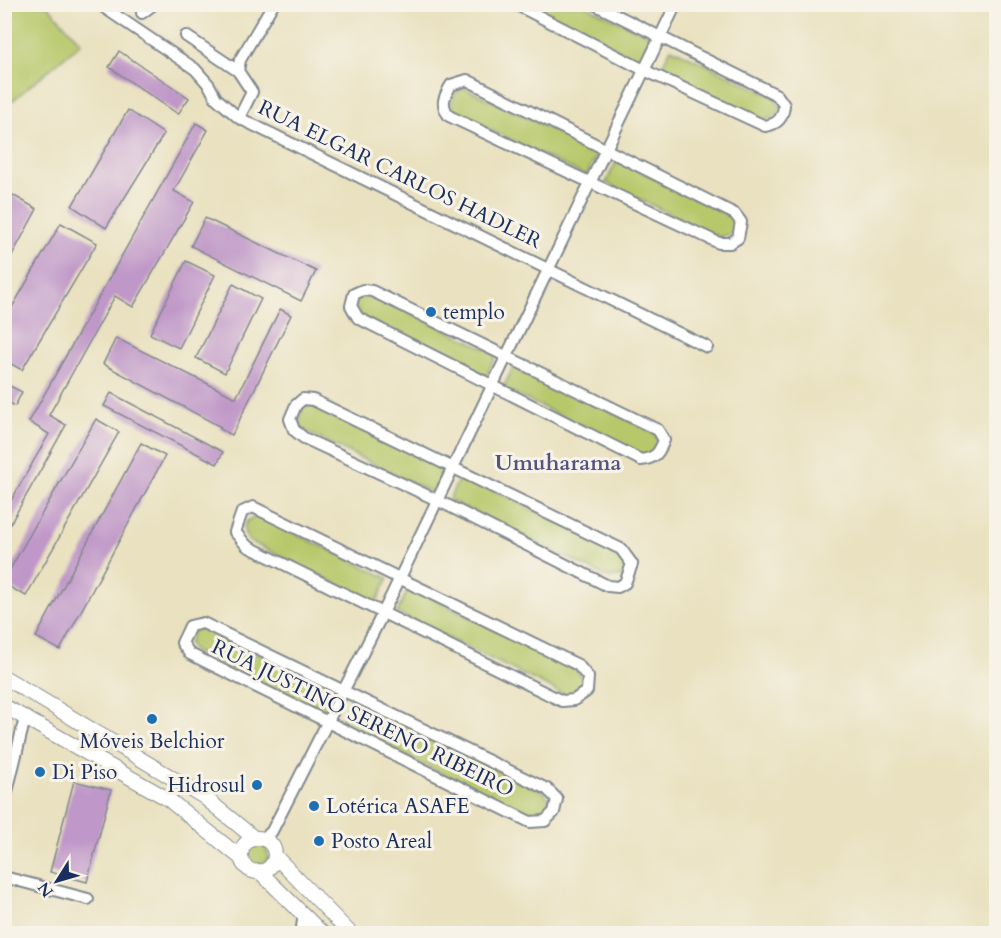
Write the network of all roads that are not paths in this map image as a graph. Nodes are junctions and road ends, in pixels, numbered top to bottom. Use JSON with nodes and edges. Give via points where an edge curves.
{"nodes":[{"id":1,"x":99,"y":4,"type":"edge"},
{"id":2,"x":153,"y":4,"type":"edge"},
{"id":3,"x":273,"y":4,"type":"edge"},
{"id":4,"x":515,"y":4,"type":"edge"},
{"id":5,"x":594,"y":4,"type":"edge"},
{"id":6,"x":676,"y":4,"type":"edge"},
{"id":7,"x":142,"y":13,"type":"dead end"},
{"id":8,"x":186,"y":36,"type":"dead end"},
{"id":9,"x":660,"y":37,"type":"junction"},
{"id":10,"x":644,"y":70,"type":"junction"},
{"id":11,"x":238,"y":71,"type":"junction"},
{"id":12,"x":239,"y":118,"type":"junction"},
{"id":13,"x":606,"y":150,"type":"junction"},
{"id":14,"x":590,"y":183,"type":"junction"},
{"id":15,"x":549,"y":268,"type":"junction"},
{"id":16,"x":707,"y":347,"type":"dead end"},
{"id":17,"x":507,"y":355,"type":"junction"},
{"id":18,"x":492,"y":386,"type":"junction"},
{"id":19,"x":453,"y":468,"type":"junction"},
{"id":20,"x":437,"y":500,"type":"junction"},
{"id":21,"x":400,"y":577,"type":"junction"},
{"id":22,"x":383,"y":613,"type":"junction"},
{"id":23,"x":4,"y":677,"type":"edge"},
{"id":24,"x":345,"y":691,"type":"junction"},
{"id":25,"x":4,"y":706,"type":"edge"},
{"id":26,"x":25,"y":718,"type":"junction"},
{"id":27,"x":327,"y":721,"type":"junction"},
{"id":28,"x":4,"y":804,"type":"edge"},
{"id":29,"x":267,"y":842,"type":"junction"},
{"id":30,"x":241,"y":858,"type":"junction"},
{"id":31,"x":259,"y":872,"type":"junction"},
{"id":32,"x":4,"y":877,"type":"edge"},
{"id":33,"x":88,"y":899,"type":"dead end"},
{"id":34,"x":304,"y":914,"type":"junction"},
{"id":35,"x":301,"y":933,"type":"edge"},
{"id":36,"x":323,"y":933,"type":"edge"},
{"id":37,"x":351,"y":933,"type":"edge"}],
"edges":[{"from":1,"to":12,"type":"street","name":"RUA ELGAR CARLOS HADLER","via":[[195,69],[225,109]]},
{"from":2,"to":7,"type":"street"},
{"from":3,"to":11,"type":"street","via":[[240,60]]},
{"from":4,"to":10,"type":"street"},
{"from":5,"to":9,"type":"street"},
{"from":6,"to":9,"type":"street"},
{"from":8,"to":11,"type":"street"},
{"from":9,"to":10,"type":"street"},
{"from":9,"to":10,"type":"street","via":[[777,96],[784,105],[783,116],[774,125],[765,126]]},
{"from":10,"to":13,"type":"street"},
{"from":11,"to":12,"type":"street","via":[[252,92]]},
{"from":12,"to":15,"type":"street","name":"RUA ELGAR CARLOS HADLER"},
{"from":13,"to":14,"type":"street"},
{"from":13,"to":14,"type":"street","via":[[735,214],[741,222],[738,238],[719,243]]},
{"from":13,"to":14,"type":"street","via":[[467,80],[451,85],[443,100],[449,116]]},
{"from":14,"to":15,"type":"street"},
{"from":15,"to":16,"type":"street","name":"RUA ELGAR CARLOS HADLER"},
{"from":15,"to":17,"type":"street"},
{"from":17,"to":18,"type":"street"},
{"from":17,"to":18,"type":"street","via":[[372,291],[354,294],[351,306],[358,318]]},
{"from":17,"to":18,"type":"street","via":[[658,430],[664,440],[659,453],[641,460]]},
{"from":18,"to":19,"type":"street"},
{"from":19,"to":20,"type":"street"},
{"from":19,"to":20,"type":"street","via":[[313,400],[303,399],[296,405],[290,419],[294,430],[304,438]]},
{"from":19,"to":20,"type":"street","via":[[621,549],[632,564],[625,583],[609,586]]},
{"from":20,"to":21,"type":"street"},
{"from":21,"to":22,"type":"street"},
{"from":21,"to":22,"type":"street","via":[[253,507],[242,512],[235,532],[247,546]]},
{"from":21,"to":22,"type":"street","via":[[578,665],[588,677],[586,692],[574,700],[562,701]]},
{"from":22,"to":24,"type":"street"},
{"from":23,"to":29,"type":"main road","via":[[204,797]]},
{"from":24,"to":27,"type":"street"},
{"from":24,"to":27,"type":"street","name":"RUA JUSTINO SERENO RIBEIRO","via":[[203,623],[190,626],[182,643],[190,654]]},
{"from":24,"to":27,"type":"street","name":"RUA JUSTINO SERENO RIBEIRO","via":[[547,789],[557,799],[554,812],[545,821],[530,822]]},
{"from":25,"to":26,"type":"main road"},
{"from":26,"to":28,"type":"street"},
{"from":26,"to":30,"type":"main road","via":[[168,799]]},
{"from":27,"to":29,"type":"street"},
{"from":29,"to":30,"type":"main road","via":[[242,847]]},
{"from":29,"to":31,"type":"main road","via":[[271,865]]},
{"from":29,"to":37,"type":"main road"},
{"from":30,"to":31,"type":"main road","via":[[248,868]]},
{"from":31,"to":34,"type":"main road"},
{"from":32,"to":33,"type":"street"},
{"from":34,"to":35,"type":"street"},
{"from":34,"to":36,"type":"main road"}]}
